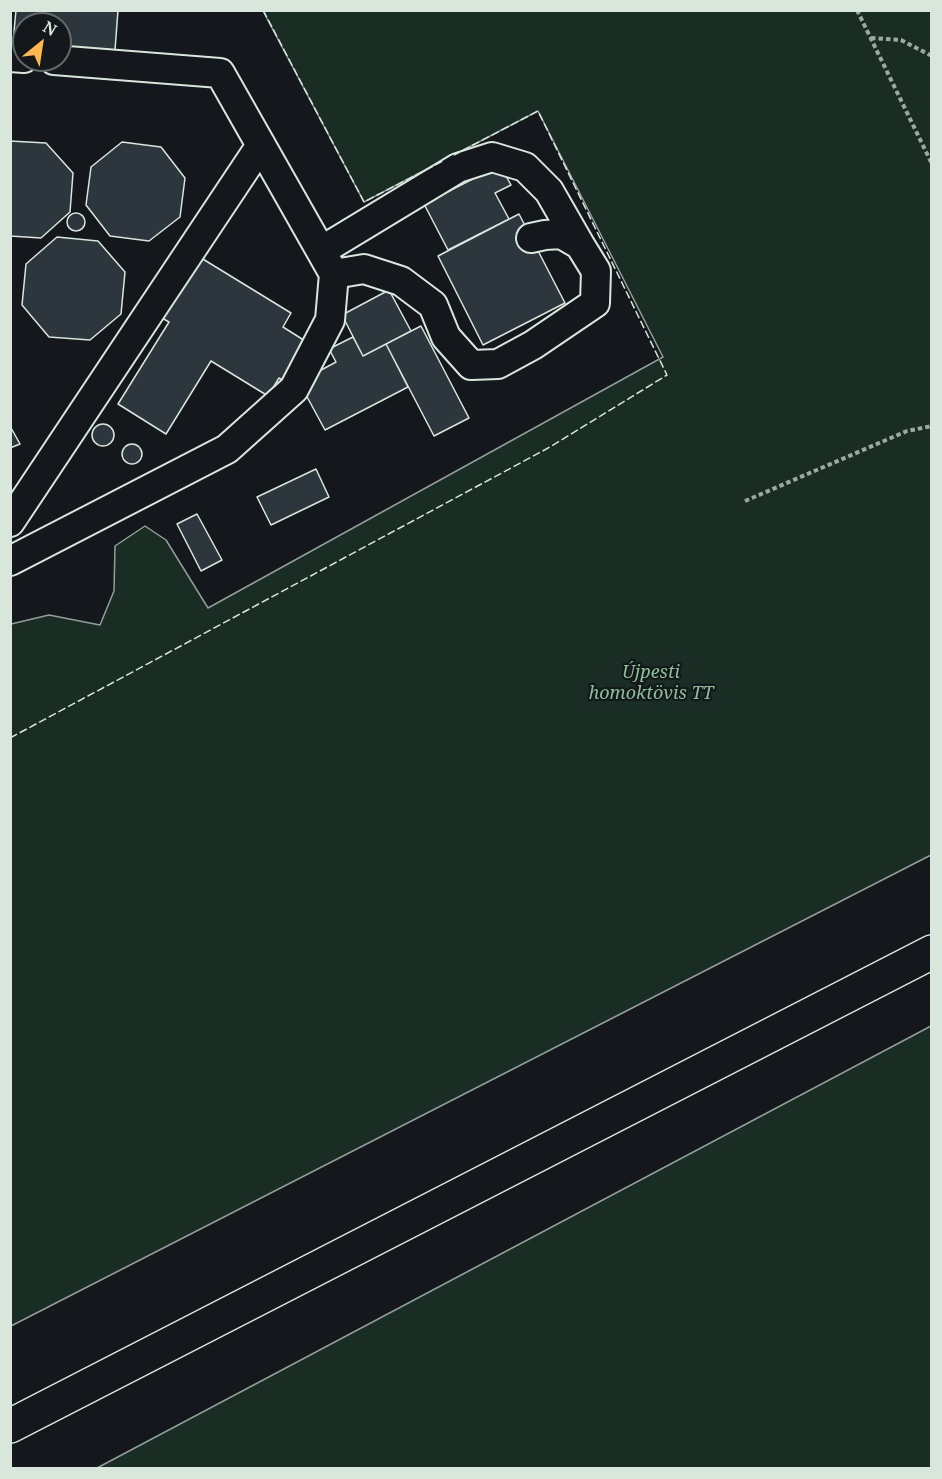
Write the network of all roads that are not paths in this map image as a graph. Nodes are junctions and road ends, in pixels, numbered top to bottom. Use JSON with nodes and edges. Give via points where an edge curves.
{"nodes":[{"id":1,"x":72,"y":61,"type":"edge"},
{"id":2,"x":261,"y":145,"type":"junction"},
{"id":3,"x":531,"y":238,"type":"dead end"},
{"id":4,"x":580,"y":245,"type":"junction"},
{"id":5,"x":328,"y":263,"type":"junction"},
{"id":6,"x":10,"y":522,"type":"edge"},
{"id":7,"x":10,"y":561,"type":"edge"},
{"id":8,"x":932,"y":952,"type":"edge"},
{"id":9,"x":10,"y":1426,"type":"edge"}],
"edges":[{"from":1,"to":2,"type":"lane","via":[[220,73]]},
{"from":2,"to":5,"type":"lane"},
{"from":2,"to":6,"type":"lane"},
{"from":3,"to":4,"type":"lane","via":[[561,234]]},
{"from":4,"to":5,"type":"lane","via":[[549,191],[525,167],[492,157],[458,168]]},
{"from":4,"to":5,"type":"lane","via":[[596,271],[595,303],[498,364],[471,365],[446,337],[433,305],[401,281]]},
{"from":5,"to":7,"type":"lane","via":[[330,320],[294,389],[227,449]]},
{"from":8,"to":9,"type":"main road"}]}
